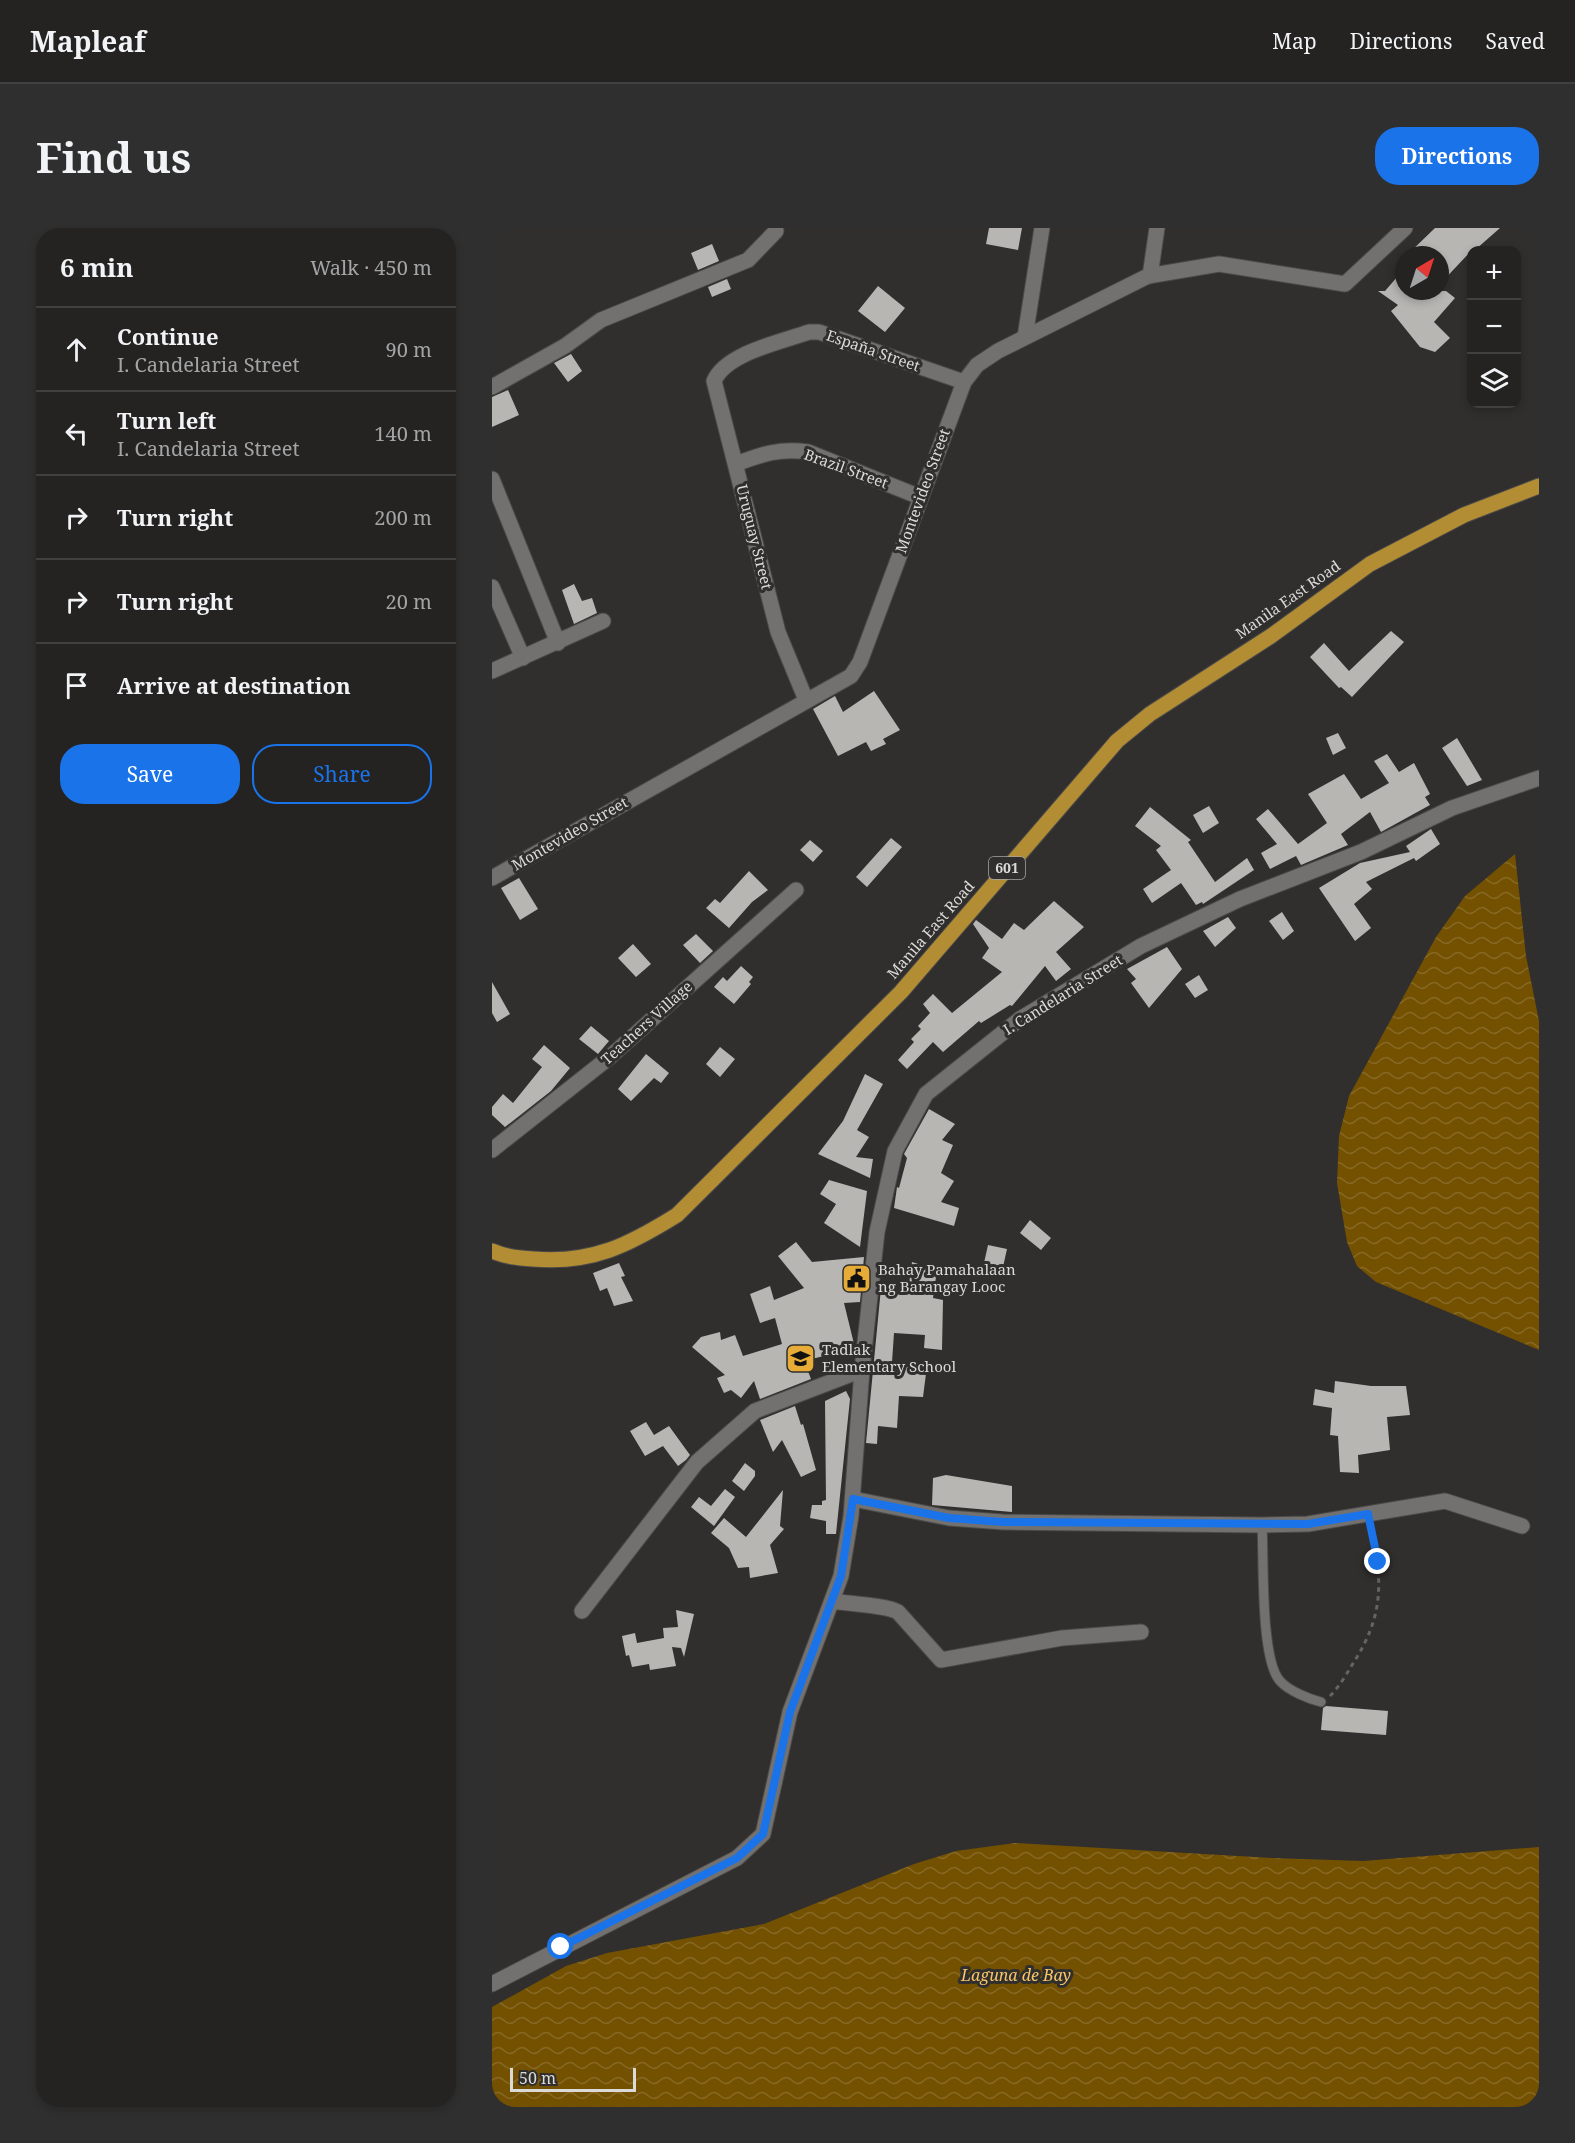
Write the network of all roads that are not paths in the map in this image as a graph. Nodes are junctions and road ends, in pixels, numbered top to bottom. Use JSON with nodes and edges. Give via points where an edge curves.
{"nodes":[{"id":1,"x":1042,"y":228,"type":"edge"},
{"id":2,"x":1157,"y":228,"type":"edge"},
{"id":3,"x":1405,"y":228,"type":"edge"},
{"id":4,"x":776,"y":231,"type":"dead end"},
{"id":5,"x":1150,"y":276,"type":"junction"},
{"id":6,"x":1025,"y":337,"type":"junction"},
{"id":7,"x":718,"y":372,"type":"joint"},
{"id":8,"x":964,"y":382,"type":"junction"},
{"id":9,"x":492,"y":387,"type":"edge"},
{"id":10,"x":736,"y":464,"type":"junction"},
{"id":11,"x":492,"y":479,"type":"edge"},
{"id":12,"x":1539,"y":486,"type":"edge"},
{"id":13,"x":920,"y":497,"type":"junction"},
{"id":14,"x":492,"y":587,"type":"edge"},
{"id":15,"x":603,"y":621,"type":"dead end"},
{"id":16,"x":558,"y":643,"type":"junction"},
{"id":17,"x":523,"y":658,"type":"junction"},
{"id":18,"x":492,"y":671,"type":"edge"},
{"id":19,"x":806,"y":700,"type":"junction"},
{"id":20,"x":1539,"y":778,"type":"edge"},
{"id":21,"x":492,"y":878,"type":"edge"},
{"id":22,"x":796,"y":890,"type":"dead end"},
{"id":23,"x":492,"y":1150,"type":"edge"},
{"id":24,"x":492,"y":1251,"type":"edge"},
{"id":25,"x":862,"y":1370,"type":"junction"},
{"id":26,"x":853,"y":1499,"type":"junction"},
{"id":27,"x":1262,"y":1525,"type":"junction"},
{"id":28,"x":1522,"y":1526,"type":"dead end"},
{"id":29,"x":832,"y":1602,"type":"junction"},
{"id":30,"x":582,"y":1611,"type":"dead end"},
{"id":31,"x":1141,"y":1632,"type":"dead end"},
{"id":32,"x":1322,"y":1702,"type":"road end"},
{"id":33,"x":492,"y":1984,"type":"edge"}],
"edges":[{"from":1,"to":6,"type":"street"},
{"from":2,"to":5,"type":"street"},
{"from":3,"to":5,"type":"street","name":"Montevideo Street","via":[[1345,284],[1219,264]]},
{"from":4,"to":9,"type":"street","via":[[747,260],[601,320],[565,346]]},
{"from":5,"to":6,"type":"street","name":"Montevideo Street"},
{"from":6,"to":8,"type":"street","name":"Montevideo Street","via":[[978,365]]},
{"from":7,"to":8,"type":"street","name":"España Street","via":[[735,359],[809,332],[819,332]]},
{"from":7,"to":10,"type":"street","name":"Uruguay Street","via":[[714,381]]},
{"from":8,"to":13,"type":"street","name":"Montevideo Street"},
{"from":10,"to":13,"type":"street","name":"Brazil Street","via":[[770,451],[808,452]]},
{"from":10,"to":19,"type":"street","name":"Uruguay Street","via":[[778,632]]},
{"from":11,"to":16,"type":"street"},
{"from":12,"to":24,"type":"main road","name":"Manila East Road","number":"601","via":[[1464,515],[1370,564],[1271,636],[1150,714],[1117,741],[901,992],[677,1215],[606,1253],[559,1261],[504,1257]]},
{"from":13,"to":19,"type":"street","name":"Montevideo Street","via":[[860,662],[851,676]]},
{"from":14,"to":17,"type":"street"},
{"from":15,"to":16,"type":"street"},
{"from":16,"to":17,"type":"street"},
{"from":17,"to":18,"type":"street"},
{"from":19,"to":21,"type":"street","name":"Montevideo Street"},
{"from":20,"to":25,"type":"street","name":"I. Candelaria Street","via":[[1452,808],[1361,852],[1240,899],[1141,946],[1020,1019],[926,1094],[896,1150],[877,1232]]},
{"from":22,"to":23,"type":"street","name":"Teachers Village","via":[[611,1056]]},
{"from":25,"to":26,"type":"street","name":"I. Candelaria Street"},
{"from":25,"to":30,"type":"street","via":[[754,1411],[697,1462]]},
{"from":26,"to":27,"type":"street","via":[[949,1518],[1003,1522]]},
{"from":26,"to":29,"type":"street","name":"I. Candelaria Street","via":[[841,1576]]},
{"from":27,"to":28,"type":"street","via":[[1308,1524],[1445,1501]]},
{"from":27,"to":32,"type":"lane","via":[[1268,1650],[1280,1681],[1309,1699]]},
{"from":29,"to":31,"type":"street","via":[[888,1606],[941,1660],[1062,1638]]},
{"from":29,"to":33,"type":"street","name":"I. Candelaria Street","via":[[790,1712],[763,1834],[737,1858]]}]}
